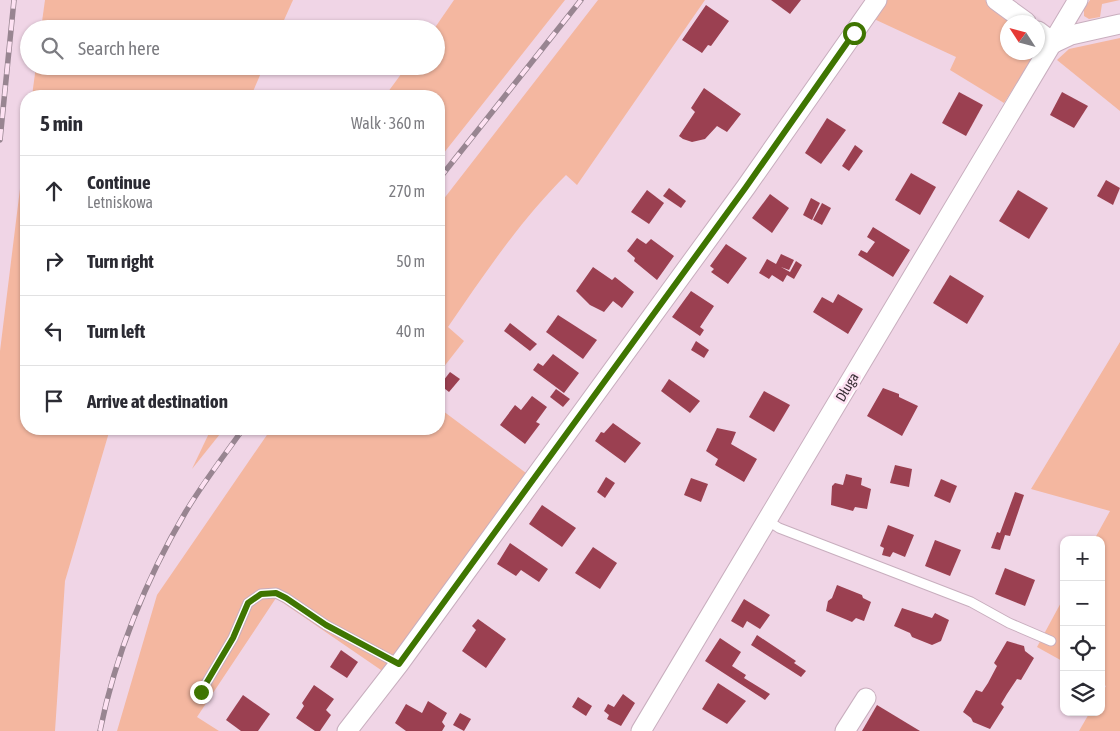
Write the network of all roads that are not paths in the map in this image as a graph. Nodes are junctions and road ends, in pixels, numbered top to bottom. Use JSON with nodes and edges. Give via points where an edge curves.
{"nodes":[{"id":1,"x":877,"y":0,"type":"edge"},
{"id":2,"x":996,"y":0,"type":"edge"},
{"id":3,"x":1078,"y":0,"type":"edge"},
{"id":4,"x":1016,"y":15,"type":"edge"},
{"id":5,"x":1120,"y":24,"type":"edge"},
{"id":6,"x":1045,"y":36,"type":"edge"},
{"id":7,"x":1054,"y":43,"type":"junction"},
{"id":8,"x":767,"y":520,"type":"junction"},
{"id":9,"x":1051,"y":641,"type":"dead end"},
{"id":10,"x":399,"y":664,"type":"junction"},
{"id":11,"x":201,"y":692,"type":"dead end"},
{"id":12,"x":866,"y":698,"type":"dead end"},
{"id":13,"x":347,"y":731,"type":"edge"},
{"id":14,"x":641,"y":731,"type":"edge"},
{"id":15,"x":845,"y":731,"type":"edge"}],
"edges":[{"from":1,"to":10,"type":"street","via":[[746,187]]},
{"from":2,"to":4,"type":"street"},
{"from":3,"to":7,"type":"street","name":"Długa"},
{"from":5,"to":7,"type":"street","via":[[1071,35]]},
{"from":6,"to":7,"type":"street"},
{"from":7,"to":8,"type":"street","name":"Długa"},
{"from":8,"to":9,"type":"lane","via":[[779,528],[971,602]]},
{"from":8,"to":14,"type":"street","name":"Długa"},
{"from":10,"to":11,"type":"lane","via":[[326,625],[286,598],[276,593],[261,594],[248,603],[233,638]]},
{"from":10,"to":13,"type":"street"},
{"from":12,"to":15,"type":"street"}]}
